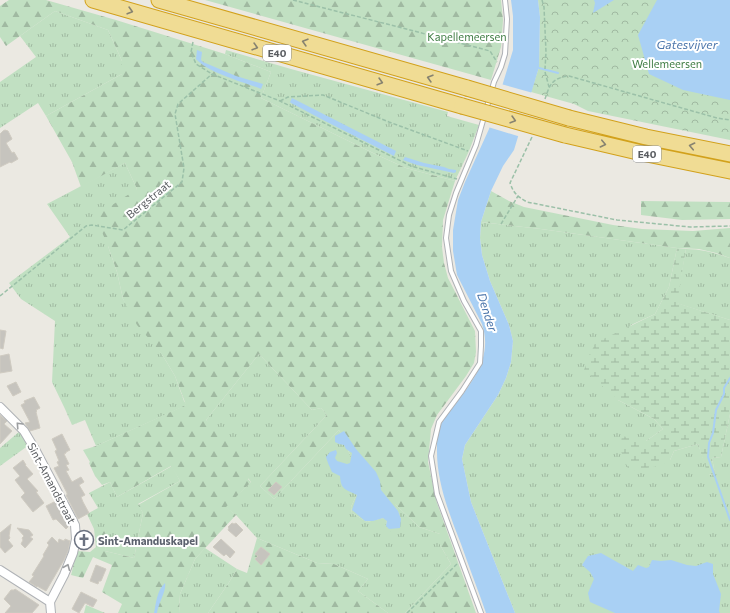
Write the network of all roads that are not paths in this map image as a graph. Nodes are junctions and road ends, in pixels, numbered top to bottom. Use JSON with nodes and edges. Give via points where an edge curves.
{"nodes":[{"id":1,"x":93,"y":0,"type":"edge"},
{"id":2,"x":158,"y":0,"type":"edge"},
{"id":3,"x":505,"y":0,"type":"edge"},
{"id":4,"x":730,"y":154,"type":"edge"},
{"id":5,"x":730,"y":171,"type":"edge"},
{"id":6,"x":0,"y":407,"type":"edge"},
{"id":7,"x":0,"y":570,"type":"edge"},
{"id":8,"x":50,"y":602,"type":"junction"},
{"id":9,"x":51,"y":613,"type":"edge"},
{"id":10,"x":481,"y":613,"type":"edge"}],
"edges":[{"from":1,"to":5,"type":"highway","number":"E40","one_way":true,"bridge":true,"via":[[565,135]]},
{"from":4,"to":2,"type":"highway","number":"E40","one_way":true,"bridge":true,"via":[[569,118]]},
{"from":3,"to":10,"type":"lane","via":[[505,54],[476,145],[449,215],[446,238],[450,271],[480,331],[480,363],[439,422],[431,456],[437,494]]},
{"from":8,"to":6,"type":"street","name":"Sint-Amandstraat","one_way":true,"via":[[73,553],[75,525],[24,431]]},
{"from":7,"to":8,"type":"street"},
{"from":8,"to":9,"type":"street"}]}
